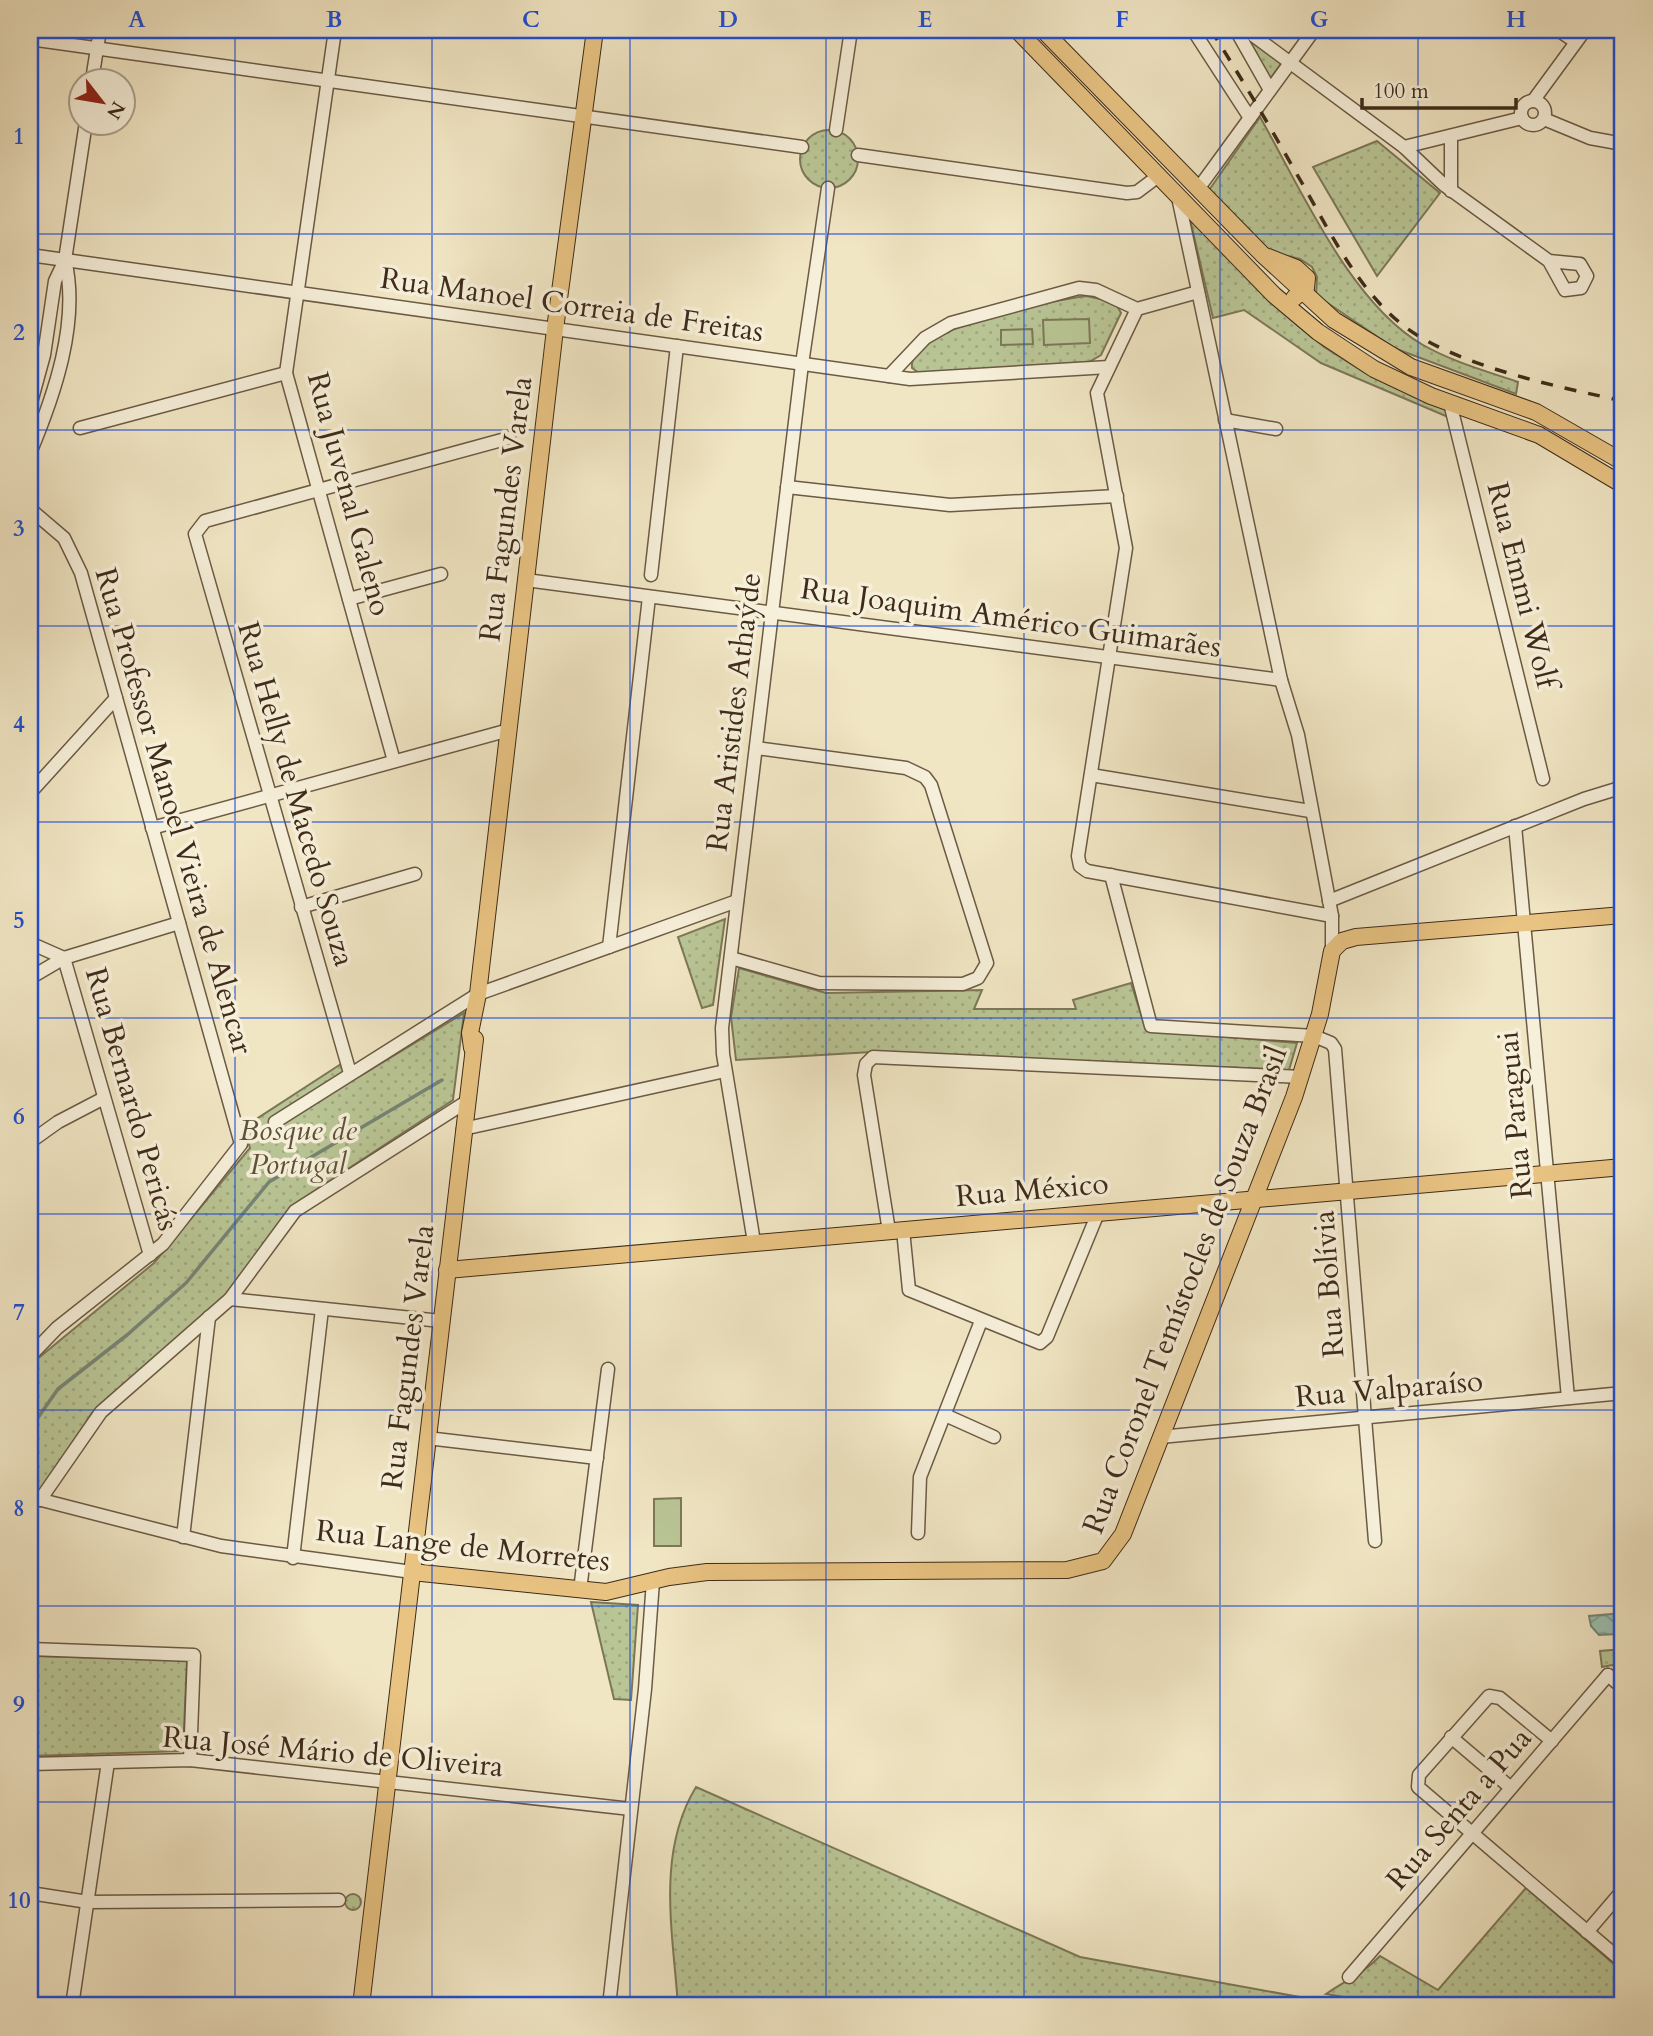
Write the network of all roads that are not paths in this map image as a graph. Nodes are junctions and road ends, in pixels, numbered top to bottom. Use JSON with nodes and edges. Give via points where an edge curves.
{"nodes":[{"id":1,"x":100,"y":30,"type":"edge"},
{"id":2,"x":335,"y":30,"type":"edge"},
{"id":3,"x":595,"y":30,"type":"edge"},
{"id":4,"x":851,"y":30,"type":"edge"},
{"id":5,"x":1017,"y":30,"type":"edge"},
{"id":6,"x":1193,"y":30,"type":"edge"},
{"id":7,"x":1236,"y":30,"type":"edge"},
{"id":8,"x":1246,"y":30,"type":"edge"},
{"id":9,"x":1314,"y":30,"type":"edge"},
{"id":10,"x":1558,"y":30,"type":"edge"},
{"id":11,"x":1585,"y":30,"type":"edge"},
{"id":12,"x":1046,"y":31,"type":"edge"},
{"id":13,"x":30,"y":39,"type":"edge"},
{"id":14,"x":1576,"y":42,"type":"junction"},
{"id":15,"x":97,"y":48,"type":"junction"},
{"id":16,"x":1290,"y":62,"type":"junction"},
{"id":17,"x":94,"y":66,"type":"edge"},
{"id":18,"x":328,"y":81,"type":"junction"},
{"id":19,"x":1270,"y":90,"type":"junction"},
{"id":20,"x":1533,"y":102,"type":"junction"},
{"id":21,"x":583,"y":117,"type":"junction"},
{"id":22,"x":1250,"y":118,"type":"junction"},
{"id":23,"x":1522,"y":118,"type":"junction"},
{"id":24,"x":1544,"y":118,"type":"junction"},
{"id":25,"x":1133,"y":123,"type":"junction"},
{"id":26,"x":836,"y":130,"type":"dead end"},
{"id":27,"x":1113,"y":132,"type":"junction"},
{"id":28,"x":84,"y":136,"type":"edge"},
{"id":29,"x":1451,"y":136,"type":"junction"},
{"id":30,"x":1623,"y":144,"type":"edge"},
{"id":31,"x":1404,"y":147,"type":"junction"},
{"id":32,"x":802,"y":148,"type":"dead end"},
{"id":33,"x":858,"y":155,"type":"dead end"},
{"id":34,"x":1452,"y":173,"type":"junction"},
{"id":35,"x":1157,"y":177,"type":"junction"},
{"id":36,"x":828,"y":188,"type":"dead end"},
{"id":37,"x":1198,"y":190,"type":"junction"},
{"id":38,"x":1451,"y":191,"type":"junction"},
{"id":39,"x":1178,"y":197,"type":"junction"},
{"id":40,"x":1467,"y":202,"type":"junction"},
{"id":41,"x":30,"y":255,"type":"edge"},
{"id":42,"x":65,"y":260,"type":"junction"},
{"id":43,"x":1549,"y":261,"type":"dead end"},
{"id":44,"x":1198,"y":292,"type":"junction"},
{"id":45,"x":298,"y":293,"type":"junction"},
{"id":46,"x":1302,"y":293,"type":"junction"},
{"id":47,"x":1275,"y":295,"type":"junction"},
{"id":48,"x":1137,"y":309,"type":"junction"},
{"id":49,"x":555,"y":329,"type":"junction"},
{"id":50,"x":677,"y":346,"type":"junction"},
{"id":51,"x":802,"y":364,"type":"junction"},
{"id":52,"x":1109,"y":367,"type":"junction"},
{"id":53,"x":286,"y":373,"type":"junction"},
{"id":54,"x":889,"y":376,"type":"junction"},
{"id":55,"x":1450,"y":403,"type":"junction"},
{"id":56,"x":30,"y":407,"type":"edge"},
{"id":57,"x":1225,"y":420,"type":"junction"},
{"id":58,"x":80,"y":428,"type":"dead end"},
{"id":59,"x":1276,"y":429,"type":"dead end"},
{"id":60,"x":509,"y":438,"type":"dead end"},
{"id":61,"x":30,"y":453,"type":"edge"},
{"id":62,"x":1623,"y":462,"type":"edge"},
{"id":63,"x":1623,"y":485,"type":"edge"},
{"id":64,"x":788,"y":488,"type":"junction"},
{"id":65,"x":319,"y":490,"type":"junction"},
{"id":66,"x":1117,"y":496,"type":"junction"},
{"id":67,"x":30,"y":509,"type":"edge"},
{"id":68,"x":441,"y":574,"type":"dead end"},
{"id":69,"x":651,"y":575,"type":"dead end"},
{"id":70,"x":526,"y":580,"type":"junction"},
{"id":71,"x":649,"y":597,"type":"junction"},
{"id":72,"x":349,"y":599,"type":"junction"},
{"id":73,"x":772,"y":613,"type":"junction"},
{"id":74,"x":1110,"y":658,"type":"junction"},
{"id":75,"x":1281,"y":680,"type":"junction"},
{"id":76,"x":116,"y":698,"type":"junction"},
{"id":77,"x":509,"y":730,"type":"junction"},
{"id":78,"x":756,"y":748,"type":"junction"},
{"id":79,"x":394,"y":761,"type":"junction"},
{"id":80,"x":1091,"y":775,"type":"junction"},
{"id":81,"x":1543,"y":779,"type":"dead end"},
{"id":82,"x":1623,"y":787,"type":"edge"},
{"id":83,"x":30,"y":793,"type":"edge"},
{"id":84,"x":269,"y":796,"type":"junction"},
{"id":85,"x":1310,"y":811,"type":"junction"},
{"id":86,"x":1515,"y":826,"type":"junction"},
{"id":87,"x":152,"y":828,"type":"junction"},
{"id":88,"x":415,"y":874,"type":"dead end"},
{"id":89,"x":1111,"y":875,"type":"junction"},
{"id":90,"x":737,"y":901,"type":"junction"},
{"id":91,"x":1329,"y":901,"type":"junction"},
{"id":92,"x":302,"y":907,"type":"junction"},
{"id":93,"x":1623,"y":915,"type":"edge"},
{"id":94,"x":1332,"y":916,"type":"junction"},
{"id":95,"x":179,"y":923,"type":"junction"},
{"id":96,"x":1524,"y":923,"type":"junction"},
{"id":97,"x":1356,"y":937,"type":"junction"},
{"id":98,"x":30,"y":943,"type":"edge"},
{"id":99,"x":609,"y":947,"type":"junction"},
{"id":100,"x":1332,"y":951,"type":"junction"},
{"id":101,"x":64,"y":958,"type":"junction"},
{"id":102,"x":730,"y":958,"type":"junction"},
{"id":103,"x":30,"y":978,"type":"edge"},
{"id":104,"x":478,"y":994,"type":"junction"},
{"id":105,"x":1314,"y":1036,"type":"junction"},
{"id":106,"x":725,"y":1071,"type":"junction"},
{"id":107,"x":349,"y":1073,"type":"junction"},
{"id":108,"x":1301,"y":1077,"type":"junction"},
{"id":109,"x":104,"y":1097,"type":"junction"},
{"id":110,"x":466,"y":1102,"type":"junction"},
{"id":111,"x":275,"y":1122,"type":"dead end"},
{"id":112,"x":463,"y":1129,"type":"junction"},
{"id":113,"x":30,"y":1142,"type":"edge"},
{"id":114,"x":1274,"y":1149,"type":"junction"},
{"id":115,"x":1623,"y":1167,"type":"edge"},
{"id":116,"x":1547,"y":1174,"type":"junction"},
{"id":117,"x":1348,"y":1191,"type":"junction"},
{"id":118,"x":1287,"y":1196,"type":"junction"},
{"id":119,"x":1254,"y":1199,"type":"junction"},
{"id":120,"x":1098,"y":1213,"type":"junction"},
{"id":121,"x":896,"y":1230,"type":"junction"},
{"id":122,"x":754,"y":1242,"type":"junction"},
{"id":123,"x":150,"y":1255,"type":"junction"},
{"id":124,"x":447,"y":1270,"type":"junction"},
{"id":125,"x":230,"y":1299,"type":"junction"},
{"id":126,"x":322,"y":1309,"type":"junction"},
{"id":127,"x":209,"y":1317,"type":"junction"},
{"id":128,"x":440,"y":1321,"type":"junction"},
{"id":129,"x":981,"y":1321,"type":"junction"},
{"id":130,"x":30,"y":1356,"type":"edge"},
{"id":131,"x":608,"y":1369,"type":"dead end"},
{"id":132,"x":1623,"y":1393,"type":"edge"},
{"id":133,"x":1568,"y":1398,"type":"junction"},
{"id":134,"x":945,"y":1415,"type":"junction"},
{"id":135,"x":1365,"y":1418,"type":"junction"},
{"id":136,"x":994,"y":1437,"type":"dead end"},
{"id":137,"x":1160,"y":1437,"type":"junction"},
{"id":138,"x":427,"y":1438,"type":"junction"},
{"id":139,"x":597,"y":1458,"type":"junction"},
{"id":140,"x":35,"y":1499,"type":"edge"},
{"id":141,"x":918,"y":1533,"type":"dead end"},
{"id":142,"x":183,"y":1537,"type":"junction"},
{"id":143,"x":1375,"y":1541,"type":"dead end"},
{"id":144,"x":293,"y":1558,"type":"junction"},
{"id":145,"x":1104,"y":1561,"type":"joint"},
{"id":146,"x":412,"y":1572,"type":"junction"},
{"id":147,"x":653,"y":1581,"type":"junction"},
{"id":148,"x":580,"y":1590,"type":"junction"},
{"id":149,"x":30,"y":1649,"type":"edge"},
{"id":150,"x":1608,"y":1675,"type":"junction"},
{"id":151,"x":1623,"y":1678,"type":"edge"},
{"id":152,"x":1623,"y":1688,"type":"edge"},
{"id":153,"x":1451,"y":1737,"type":"junction"},
{"id":154,"x":1552,"y":1741,"type":"junction"},
{"id":155,"x":190,"y":1760,"type":"junction"},
{"id":156,"x":108,"y":1762,"type":"junction"},
{"id":157,"x":30,"y":1764,"type":"edge"},
{"id":158,"x":387,"y":1782,"type":"junction"},
{"id":159,"x":1511,"y":1788,"type":"junction"},
{"id":160,"x":631,"y":1809,"type":"junction"},
{"id":161,"x":1472,"y":1834,"type":"junction"},
{"id":162,"x":1623,"y":1889,"type":"edge"},
{"id":163,"x":30,"y":1893,"type":"edge"},
{"id":164,"x":339,"y":1900,"type":"dead end"},
{"id":165,"x":88,"y":1902,"type":"junction"},
{"id":166,"x":1587,"y":1932,"type":"junction"},
{"id":167,"x":1623,"y":1962,"type":"edge"},
{"id":168,"x":1349,"y":1977,"type":"dead end"},
{"id":169,"x":72,"y":2006,"type":"edge"},
{"id":170,"x":362,"y":2006,"type":"edge"},
{"id":171,"x":609,"y":2006,"type":"edge"}],
"edges":[{"from":1,"to":15,"type":"street"},
{"from":2,"to":18,"type":"street","name":"Rua Juvenal Galeno"},
{"from":3,"to":21,"type":"main road","name":"Rua Fagundes Varela"},
{"from":4,"to":26,"type":"street"},
{"from":5,"to":27,"type":"main road"},
{"from":6,"to":22,"type":"street"},
{"from":7,"to":19,"type":"street"},
{"from":8,"to":16,"type":"street"},
{"from":9,"to":16,"type":"street"},
{"from":10,"to":14,"type":"street"},
{"from":11,"to":14,"type":"street"},
{"from":12,"to":25,"type":"main road"},
{"from":13,"to":15,"type":"street"},
{"from":14,"to":20,"type":"street"},
{"from":15,"to":17,"type":"street"},
{"from":15,"to":18,"type":"street"},
{"from":16,"to":19,"type":"street"},
{"from":16,"to":31,"type":"street"},
{"from":18,"to":21,"type":"street"},
{"from":18,"to":45,"type":"street","name":"Rua Juvenal Galeno"},
{"from":19,"to":22,"type":"street"},
{"from":20,"to":23,"type":"street","via":[[1524,107]]},
{"from":20,"to":24,"type":"street","via":[[1543,107]]},
{"from":21,"to":32,"type":"street"},
{"from":21,"to":49,"type":"main road","name":"Rua Fagundes Varela"},
{"from":22,"to":37,"type":"street"},
{"from":23,"to":24,"type":"street","via":[[1535,125]]},
{"from":23,"to":29,"type":"street"},
{"from":24,"to":30,"type":"street","via":[[1590,138]]},
{"from":25,"to":27,"type":"main road","via":[[1117,121]]},
{"from":25,"to":37,"type":"main road"},
{"from":27,"to":35,"type":"main road"},
{"from":28,"to":42,"type":"street"},
{"from":29,"to":31,"type":"street"},
{"from":29,"to":34,"type":"street"},
{"from":31,"to":38,"type":"street"},
{"from":33,"to":35,"type":"street","via":[[1132,194]]},
{"from":34,"to":38,"type":"street"},
{"from":34,"to":40,"type":"street"},
{"from":35,"to":39,"type":"main road"},
{"from":36,"to":51,"type":"street","name":"Rua Aristides Athaýde"},
{"from":37,"to":46,"type":"main road"},
{"from":38,"to":40,"type":"street"},
{"from":39,"to":44,"type":"street"},
{"from":39,"to":47,"type":"main road"},
{"from":40,"to":43,"type":"street"},
{"from":41,"to":42,"type":"street","name":"Rua Manoel Correia de Freitas"},
{"from":42,"to":45,"type":"street","name":"Rua Manoel Correia de Freitas"},
{"from":42,"to":56,"type":"street","via":[[55,281],[44,355]]},
{"from":42,"to":61,"type":"street","via":[[71,285],[63,344]]},
{"from":44,"to":48,"type":"street"},
{"from":44,"to":57,"type":"street"},
{"from":45,"to":49,"type":"street","name":"Rua Manoel Correia de Freitas"},
{"from":45,"to":53,"type":"street","name":"Rua Juvenal Galeno"},
{"from":46,"to":47,"type":"main road","via":[[1291,299]]},
{"from":46,"to":62,"type":"main road","via":[[1390,356],[1552,420]]},
{"from":47,"to":55,"type":"main road","via":[[1365,364]]},
{"from":48,"to":52,"type":"street"},
{"from":48,"to":54,"type":"street","via":[[1089,288],[964,318],[925,338]]},
{"from":49,"to":50,"type":"street","name":"Rua Manoel Correia de Freitas"},
{"from":49,"to":70,"type":"main road","name":"Rua Fagundes Varela"},
{"from":50,"to":51,"type":"street","name":"Rua Manoel Correia de Freitas"},
{"from":50,"to":69,"type":"street"},
{"from":51,"to":54,"type":"street","name":"Rua Manoel Correia de Freitas"},
{"from":51,"to":64,"type":"street","name":"Rua Aristides Athaýde"},
{"from":52,"to":54,"type":"street","name":"Rua Manoel Correia de Freitas","via":[[924,379]]},
{"from":52,"to":66,"type":"street","via":[[1097,393]]},
{"from":53,"to":58,"type":"street"},
{"from":53,"to":65,"type":"street","name":"Rua Juvenal Galeno"},
{"from":55,"to":63,"type":"main road","via":[[1539,435]]},
{"from":55,"to":81,"type":"street","name":"Rua Emmi Wolf"},
{"from":57,"to":59,"type":"street"},
{"from":57,"to":75,"type":"street"},
{"from":60,"to":65,"type":"street"},
{"from":64,"to":66,"type":"street","via":[[950,505]]},
{"from":64,"to":73,"type":"street","name":"Rua Aristides Athaýde"},
{"from":65,"to":72,"type":"street","name":"Rua Juvenal Galeno"},
{"from":65,"to":84,"type":"street","name":"Rua Helly de Macedo Souza","via":[[205,521],[197,528],[196,540]]},
{"from":66,"to":74,"type":"street","via":[[1126,548]]},
{"from":67,"to":76,"type":"street","name":"Rua Professor Manoel Vieira de Alencar","via":[[54,526],[75,557]]},
{"from":68,"to":72,"type":"street"},
{"from":70,"to":71,"type":"street","name":"Rua Joaquim Américo Guimarães"},
{"from":70,"to":77,"type":"main road","name":"Rua Fagundes Varela"},
{"from":71,"to":73,"type":"street","name":"Rua Joaquim Américo Guimarães"},
{"from":71,"to":99,"type":"street"},
{"from":72,"to":79,"type":"street","name":"Rua Juvenal Galeno"},
{"from":73,"to":74,"type":"street","name":"Rua Joaquim Américo Guimarães"},
{"from":73,"to":78,"type":"street","name":"Rua Aristides Athaýde"},
{"from":74,"to":75,"type":"street","name":"Rua Joaquim Américo Guimarães"},
{"from":74,"to":80,"type":"street"},
{"from":75,"to":85,"type":"street","via":[[1296,724]]},
{"from":76,"to":83,"type":"street"},
{"from":76,"to":87,"type":"street","name":"Rua Professor Manoel Vieira de Alencar"},
{"from":77,"to":79,"type":"street"},
{"from":77,"to":104,"type":"main road","name":"Rua Fagundes Varela"},
{"from":78,"to":90,"type":"street","name":"Rua Aristides Athaýde"},
{"from":78,"to":102,"type":"street","via":[[906,768],[925,777],[987,963],[978,978],[963,984],[832,984]]},
{"from":79,"to":84,"type":"street"},
{"from":80,"to":85,"type":"street"},
{"from":80,"to":89,"type":"street","via":[[1078,856],[1087,871]]},
{"from":82,"to":86,"type":"street"},
{"from":84,"to":87,"type":"street"},
{"from":84,"to":92,"type":"street","name":"Rua Helly de Macedo Souza"},
{"from":85,"to":91,"type":"street"},
{"from":86,"to":91,"type":"street"},
{"from":86,"to":96,"type":"street","name":"Rua Paraguai"},
{"from":87,"to":95,"type":"street","name":"Rua Professor Manoel Vieira de Alencar"},
{"from":88,"to":92,"type":"street"},
{"from":89,"to":94,"type":"street"},
{"from":89,"to":105,"type":"street","via":[[1151,1026]]},
{"from":90,"to":99,"type":"street"},
{"from":90,"to":102,"type":"street","name":"Rua Aristides Athaýde"},
{"from":91,"to":94,"type":"street"},
{"from":92,"to":107,"type":"street","name":"Rua Helly de Macedo Souza"},
{"from":93,"to":96,"type":"main road"},
{"from":94,"to":97,"type":"street"},
{"from":94,"to":100,"type":"street"},
{"from":95,"to":101,"type":"street"},
{"from":95,"to":123,"type":"street","name":"Rua Professor Manoel Vieira de Alencar","via":[[241,1144],[174,1233]]},
{"from":96,"to":97,"type":"main road"},
{"from":96,"to":116,"type":"street","name":"Rua Paraguai"},
{"from":97,"to":100,"type":"main road","via":[[1342,941]]},
{"from":98,"to":101,"type":"street"},
{"from":99,"to":104,"type":"street"},
{"from":100,"to":105,"type":"main road","name":"Rua Coronel Temístocles de Souza Brasil"},
{"from":101,"to":103,"type":"street"},
{"from":101,"to":109,"type":"street","name":"Rua Bernardo Pericás"},
{"from":102,"to":106,"type":"street","name":"Rua Aristides Athaýde","via":[[722,1028]]},
{"from":104,"to":107,"type":"street"},
{"from":104,"to":110,"type":"main road","name":"Rua Fagundes Varela","via":[[470,1033]]},
{"from":105,"to":108,"type":"main road","name":"Rua Coronel Temístocles de Souza Brasil"},
{"from":105,"to":117,"type":"street","name":"Rua Bolívia","via":[[1331,1043],[1337,1058]]},
{"from":106,"to":112,"type":"street"},
{"from":106,"to":122,"type":"street","name":"Rua Aristides Athaýde"},
{"from":107,"to":111,"type":"street"},
{"from":108,"to":114,"type":"main road","name":"Rua Coronel Temístocles de Souza Brasil"},
{"from":108,"to":121,"type":"street","via":[[878,1056],[869,1060],[864,1075]]},
{"from":109,"to":113,"type":"street"},
{"from":109,"to":123,"type":"street","name":"Rua Bernardo Pericás"},
{"from":110,"to":112,"type":"main road","name":"Rua Fagundes Varela"},
{"from":110,"to":125,"type":"street","via":[[299,1207]]},
{"from":112,"to":124,"type":"main road","name":"Rua Fagundes Varela"},
{"from":114,"to":118,"type":"main road","via":[[1274,1178]]},
{"from":114,"to":119,"type":"main road","name":"Rua Coronel Temístocles de Souza Brasil"},
{"from":115,"to":116,"type":"main road","name":"Rua México"},
{"from":116,"to":117,"type":"main road","name":"Rua México"},
{"from":116,"to":133,"type":"street","name":"Rua Paraguai"},
{"from":117,"to":118,"type":"main road","name":"Rua México"},
{"from":117,"to":135,"type":"street","name":"Rua Bolívia"},
{"from":118,"to":119,"type":"main road","name":"Rua México"},
{"from":119,"to":120,"type":"main road","name":"Rua México"},
{"from":119,"to":137,"type":"main road","name":"Rua Coronel Temístocles de Souza Brasil"},
{"from":120,"to":121,"type":"main road","name":"Rua México"},
{"from":120,"to":129,"type":"street","via":[[1044,1341],[1035,1343]]},
{"from":121,"to":122,"type":"main road","name":"Rua México"},
{"from":121,"to":129,"type":"street","via":[[909,1290]]},
{"from":122,"to":124,"type":"main road","name":"Rua México"},
{"from":123,"to":130,"type":"street","via":[[57,1328]]},
{"from":124,"to":128,"type":"main road","name":"Rua Fagundes Varela"},
{"from":125,"to":126,"type":"street"},
{"from":125,"to":127,"type":"street"},
{"from":126,"to":128,"type":"street"},
{"from":126,"to":144,"type":"street"},
{"from":127,"to":140,"type":"street","via":[[101,1412]]},
{"from":127,"to":142,"type":"street"},
{"from":128,"to":138,"type":"main road","name":"Rua Fagundes Varela"},
{"from":129,"to":134,"type":"street"},
{"from":131,"to":139,"type":"street"},
{"from":132,"to":133,"type":"street","name":"Rua Valparaíso"},
{"from":133,"to":135,"type":"street","name":"Rua Valparaíso"},
{"from":134,"to":136,"type":"street"},
{"from":134,"to":141,"type":"street","via":[[920,1477]]},
{"from":135,"to":137,"type":"street","name":"Rua Valparaíso"},
{"from":135,"to":143,"type":"street","name":"Rua Bolívia"},
{"from":137,"to":145,"type":"main road","name":"Rua Coronel Temístocles de Souza Brasil","via":[[1123,1534]]},
{"from":138,"to":139,"type":"street"},
{"from":138,"to":146,"type":"main road","name":"Rua Fagundes Varela"},
{"from":139,"to":148,"type":"street"},
{"from":140,"to":142,"type":"street","name":"Rua Lange de Morretes"},
{"from":142,"to":144,"type":"street","name":"Rua Lange de Morretes"},
{"from":144,"to":146,"type":"street","name":"Rua Lange de Morretes"},
{"from":145,"to":147,"type":"main road","name":"Rua Lange de Morretes","via":[[1067,1570],[742,1571]]},
{"from":146,"to":148,"type":"main road","name":"Rua Lange de Morretes"},
{"from":146,"to":158,"type":"main road","name":"Rua Fagundes Varela"},
{"from":147,"to":148,"type":"main road","name":"Rua Lange de Morretes","via":[[616,1591]]},
{"from":147,"to":160,"type":"street"},
{"from":149,"to":155,"type":"street","via":[[194,1655]]},
{"from":150,"to":151,"type":"street"},
{"from":150,"to":152,"type":"street"},
{"from":150,"to":154,"type":"street","name":"Rua Senta a Pua"},
{"from":153,"to":154,"type":"street","via":[[1484,1699],[1495,1696]]},
{"from":153,"to":159,"type":"street"},
{"from":153,"to":161,"type":"street","via":[[1417,1783]]},
{"from":154,"to":159,"type":"street","name":"Rua Senta a Pua"},
{"from":155,"to":156,"type":"street","name":"Rua José Mário de Oliveira"},
{"from":155,"to":158,"type":"street","name":"Rua José Mário de Oliveira"},
{"from":156,"to":157,"type":"street","name":"Rua José Mário de Oliveira"},
{"from":156,"to":165,"type":"street"},
{"from":158,"to":160,"type":"street","name":"Rua José Mário de Oliveira"},
{"from":158,"to":170,"type":"main road","name":"Rua Fagundes Varela"},
{"from":159,"to":161,"type":"street","name":"Rua Senta a Pua"},
{"from":160,"to":171,"type":"street"},
{"from":161,"to":166,"type":"street"},
{"from":161,"to":168,"type":"street","name":"Rua Senta a Pua"},
{"from":162,"to":166,"type":"street"},
{"from":163,"to":165,"type":"street"},
{"from":164,"to":165,"type":"street"},
{"from":165,"to":169,"type":"street"},
{"from":166,"to":167,"type":"street"}]}
